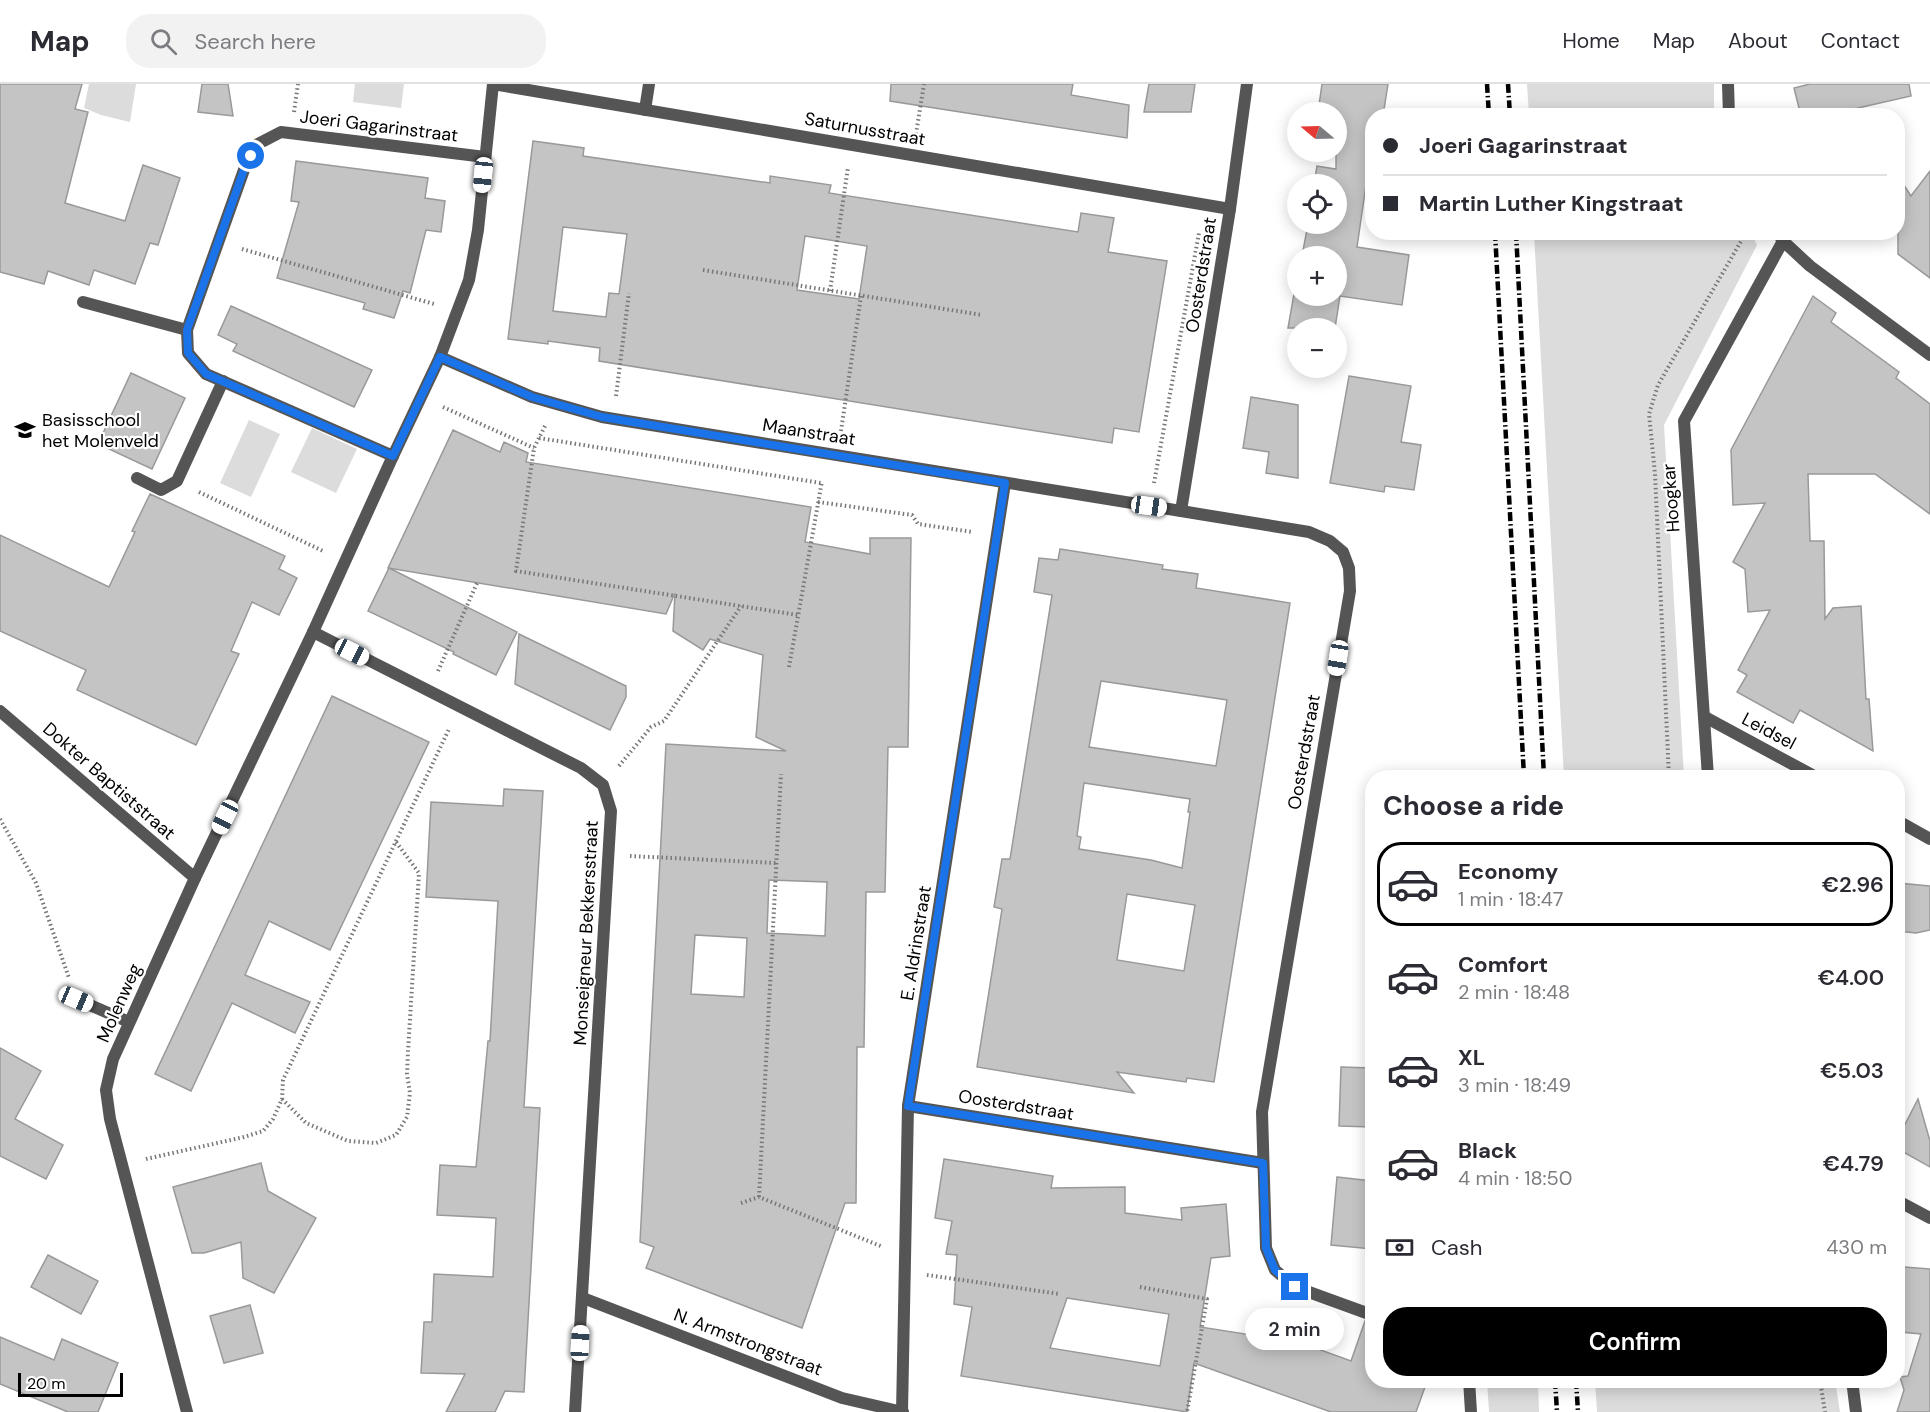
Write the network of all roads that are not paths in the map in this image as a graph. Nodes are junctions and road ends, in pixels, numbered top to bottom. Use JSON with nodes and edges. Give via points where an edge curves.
{"nodes":[{"id":1,"x":493,"y":84,"type":"edge"},
{"id":2,"x":649,"y":84,"type":"edge"},
{"id":3,"x":1247,"y":84,"type":"edge"},
{"id":4,"x":1728,"y":84,"type":"edge"},
{"id":5,"x":1729,"y":108,"type":"edge"},
{"id":6,"x":645,"y":110,"type":"junction"},
{"id":7,"x":485,"y":157,"type":"junction"},
{"id":8,"x":1230,"y":209,"type":"junction"},
{"id":9,"x":1778,"y":240,"type":"edge"},
{"id":10,"x":1783,"y":240,"type":"edge"},
{"id":11,"x":83,"y":302,"type":"dead end"},
{"id":12,"x":187,"y":330,"type":"junction"},
{"id":13,"x":1930,"y":356,"type":"edge"},
{"id":14,"x":440,"y":357,"type":"junction"},
{"id":15,"x":223,"y":381,"type":"junction"},
{"id":16,"x":393,"y":456,"type":"junction"},
{"id":17,"x":137,"y":478,"type":"dead end"},
{"id":18,"x":1005,"y":483,"type":"junction"},
{"id":19,"x":1180,"y":511,"type":"junction"},
{"id":20,"x":314,"y":632,"type":"junction"},
{"id":21,"x":0,"y":711,"type":"edge"},
{"id":22,"x":1705,"y":717,"type":"junction"},
{"id":23,"x":1708,"y":770,"type":"edge"},
{"id":24,"x":1803,"y":770,"type":"edge"},
{"id":25,"x":1905,"y":825,"type":"edge"},
{"id":26,"x":1930,"y":839,"type":"edge"},
{"id":27,"x":195,"y":878,"type":"junction"},
{"id":28,"x":76,"y":999,"type":"road end"},
{"id":29,"x":129,"y":1022,"type":"junction"},
{"id":30,"x":908,"y":1106,"type":"junction"},
{"id":31,"x":1263,"y":1163,"type":"junction"},
{"id":32,"x":1905,"y":1205,"type":"edge"},
{"id":33,"x":1930,"y":1218,"type":"edge"},
{"id":34,"x":583,"y":1298,"type":"junction"},
{"id":35,"x":1365,"y":1312,"type":"edge"},
{"id":36,"x":1470,"y":1388,"type":"edge"},
{"id":37,"x":1853,"y":1388,"type":"edge"},
{"id":38,"x":187,"y":1412,"type":"edge"},
{"id":39,"x":575,"y":1412,"type":"edge"},
{"id":40,"x":903,"y":1412,"type":"edge"},
{"id":41,"x":1471,"y":1412,"type":"edge"},
{"id":42,"x":1856,"y":1412,"type":"edge"}],
"edges":[{"from":1,"to":6,"type":"street","name":"Saturnusstraat"},
{"from":1,"to":7,"type":"street"},
{"from":2,"to":6,"type":"street"},
{"from":3,"to":8,"type":"street","name":"Oosterdstraat"},
{"from":4,"to":5,"type":"street"},
{"from":6,"to":8,"type":"street","name":"Saturnusstraat"},
{"from":7,"to":12,"type":"street","name":"Joeri Gagarinstraat","via":[[281,132],[256,145]]},
{"from":7,"to":14,"type":"street","via":[[469,280]]},
{"from":8,"to":19,"type":"street","name":"Oosterdstraat"},
{"from":9,"to":22,"type":"street","name":"Hoogkar","via":[[1684,421]]},
{"from":10,"to":13,"type":"street","via":[[1810,266]]},
{"from":11,"to":12,"type":"street"},
{"from":12,"to":15,"type":"street","via":[[188,353],[206,374]]},
{"from":14,"to":16,"type":"street"},
{"from":14,"to":18,"type":"street","name":"Maanstraat","via":[[532,397],[613,418]]},
{"from":15,"to":16,"type":"street"},
{"from":15,"to":17,"type":"street","via":[[177,481],[161,490]]},
{"from":16,"to":20,"type":"street"},
{"from":18,"to":19,"type":"street","name":"Maanstraat"},
{"from":18,"to":30,"type":"street","name":"E. Aldrinstraat"},
{"from":19,"to":31,"type":"street","name":"Oosterdstraat","via":[[1309,532],[1343,552],[1348,568],[1350,591],[1262,1112]]},
{"from":20,"to":27,"type":"street","name":"Molenweg"},
{"from":20,"to":34,"type":"street","name":"Monseigneur Bekkersstraat","via":[[581,768],[603,785],[611,812]]},
{"from":21,"to":27,"type":"street","name":"Dokter Baptiststraat"},
{"from":22,"to":23,"type":"street","name":"Hoogkar"},
{"from":22,"to":24,"type":"street","name":"Leidsel"},
{"from":25,"to":26,"type":"street"},
{"from":27,"to":29,"type":"street","name":"Molenweg"},
{"from":28,"to":29,"type":"street"},
{"from":29,"to":38,"type":"street","name":"Molenweg","via":[[113,1059],[106,1090],[110,1119]]},
{"from":30,"to":31,"type":"street","name":"Oosterdstraat"},
{"from":30,"to":40,"type":"street","name":"E. Aldrinstraat"},
{"from":31,"to":35,"type":"street","via":[[1266,1248],[1275,1270],[1295,1287]]},
{"from":32,"to":33,"type":"street"},
{"from":34,"to":39,"type":"street","name":"Monseigneur Bekkersstraat"},
{"from":34,"to":40,"type":"street","name":"N. Armstrongstraat","via":[[843,1398]]},
{"from":36,"to":41,"type":"street"},
{"from":37,"to":42,"type":"street"}]}
